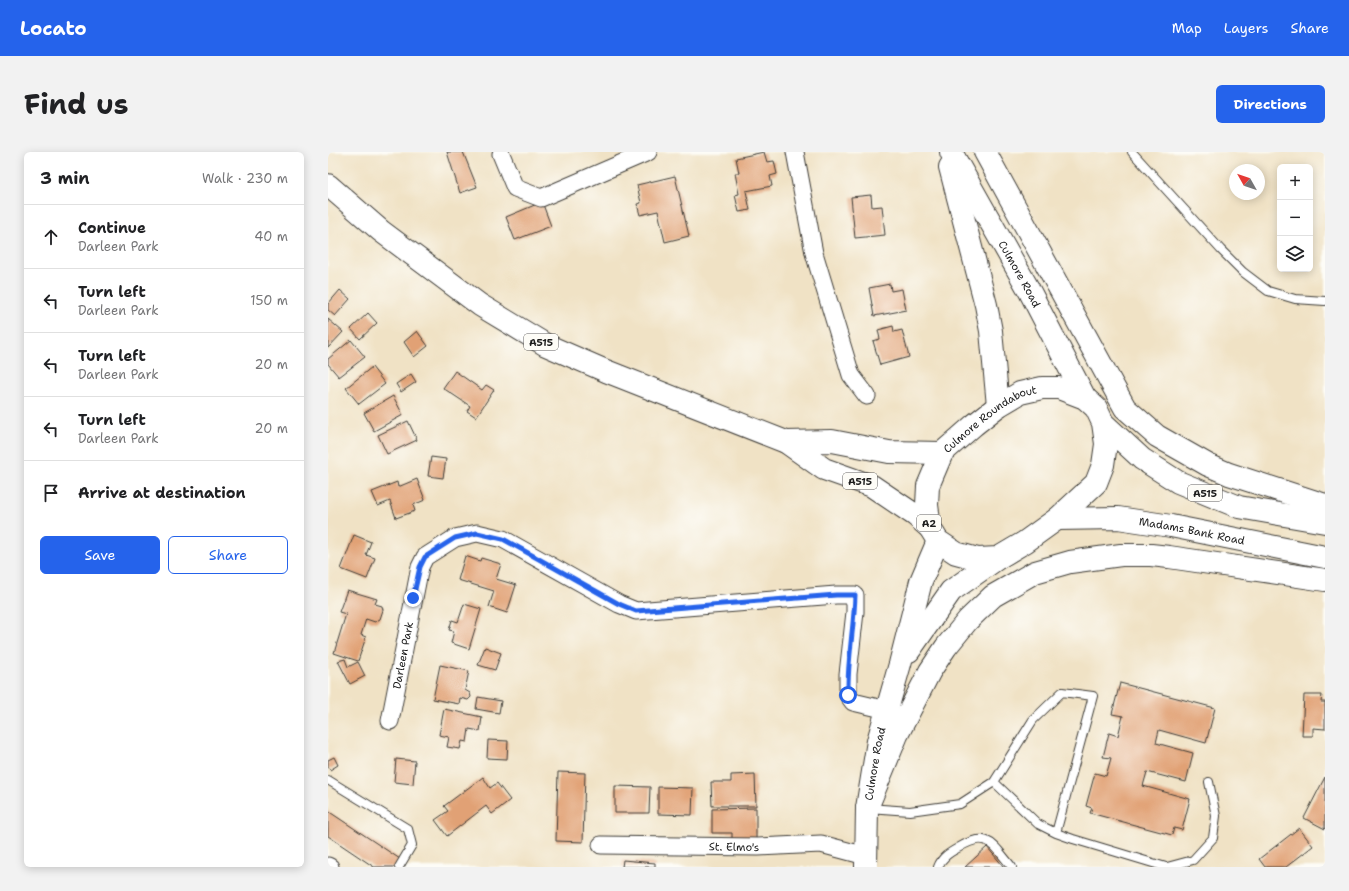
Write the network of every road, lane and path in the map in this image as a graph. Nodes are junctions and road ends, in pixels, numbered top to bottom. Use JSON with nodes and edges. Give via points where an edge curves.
{"nodes":[{"id":1,"x":648,"y":152,"type":"edge"},
{"id":2,"x":795,"y":152,"type":"edge"},
{"id":3,"x":946,"y":152,"type":"edge"},
{"id":4,"x":951,"y":152,"type":"edge"},
{"id":5,"x":985,"y":152,"type":"edge"},
{"id":6,"x":1132,"y":152,"type":"edge"},
{"id":7,"x":501,"y":154,"type":"dead end"},
{"id":8,"x":328,"y":184,"type":"edge"},
{"id":9,"x":1325,"y":301,"type":"edge"},
{"id":10,"x":867,"y":396,"type":"dead end"},
{"id":11,"x":1085,"y":398,"type":"junction"},
{"id":12,"x":998,"y":406,"type":"junction"},
{"id":13,"x":1103,"y":423,"type":"junction"},
{"id":14,"x":786,"y":442,"type":"junction"},
{"id":15,"x":942,"y":453,"type":"junction"},
{"id":16,"x":1325,"y":505,"type":"edge"},
{"id":17,"x":1057,"y":519,"type":"junction"},
{"id":18,"x":1325,"y":522,"type":"edge"},
{"id":19,"x":934,"y":534,"type":"junction"},
{"id":20,"x":1325,"y":557,"type":"edge"},
{"id":21,"x":998,"y":558,"type":"junction"},
{"id":22,"x":1325,"y":580,"type":"edge"},
{"id":23,"x":900,"y":664,"type":"junction"},
{"id":24,"x":887,"y":710,"type":"junction"},
{"id":25,"x":390,"y":720,"type":"dead end"},
{"id":26,"x":328,"y":780,"type":"edge"},
{"id":27,"x":994,"y":782,"type":"junction"},
{"id":28,"x":1209,"y":782,"type":"dead end"},
{"id":29,"x":867,"y":808,"type":"junction"},
{"id":30,"x":1056,"y":833,"type":"junction"},
{"id":31,"x":601,"y":845,"type":"dead end"},
{"id":32,"x":866,"y":862,"type":"edge"},
{"id":33,"x":399,"y":867,"type":"edge"},
{"id":34,"x":938,"y":867,"type":"edge"},
{"id":35,"x":1012,"y":867,"type":"edge"},
{"id":36,"x":1166,"y":867,"type":"edge"}],
"edges":[{"from":1,"to":7,"type":"street","via":[[541,198],[515,188]]},
{"from":2,"to":10,"type":"street","via":[[814,253],[851,375]]},
{"from":3,"to":12,"type":"main road","via":[[986,305]]},
{"from":4,"to":11,"type":"main road","name":"Culmore Road","number":"A2","via":[[1029,290]]},
{"from":5,"to":16,"type":"main road","via":[[1125,408],[1157,436],[1208,465]]},
{"from":6,"to":9,"type":"lane","via":[[1243,272],[1268,291],[1295,299]]},
{"from":8,"to":14,"type":"main road","number":"A515","via":[[381,231],[480,305],[546,345]]},
{"from":11,"to":12,"type":"main road","name":"Culmore Roundabout","number":"A2","via":[[1059,388],[1042,388],[1020,393]]},
{"from":11,"to":13,"type":"main road","name":"Culmore Roundabout","number":"A2","via":[[1096,408]]},
{"from":12,"to":15,"type":"main road","name":"Culmore Roundabout","number":"A2"},
{"from":13,"to":17,"type":"main road","name":"Culmore Roundabout","number":"A2","via":[[1106,444],[1103,465],[1096,483]]},
{"from":13,"to":18,"type":"main road","number":"A515","via":[[1142,459],[1178,482],[1239,507]]},
{"from":14,"to":15,"type":"main road","number":"A515","via":[[832,441],[889,452]]},
{"from":14,"to":19,"type":"main road","number":"A515","via":[[824,470],[872,486],[915,515]]},
{"from":15,"to":19,"type":"main road","name":"Culmore Roundabout","number":"A2","via":[[928,486],[927,505]]},
{"from":17,"to":20,"type":"main road","name":"Madams Bank Road","via":[[1118,518]]},
{"from":17,"to":21,"type":"main road","name":"Culmore Roundabout","number":"A2"},
{"from":19,"to":21,"type":"main road","name":"Culmore Roundabout","number":"A2","via":[[956,553],[978,559]]},
{"from":19,"to":23,"type":"main road","name":"Culmore Road","number":"A2"},
{"from":21,"to":23,"type":"main road","name":"Culmore Road","number":"A2","via":[[951,590]]},
{"from":22,"to":29,"type":"main road","via":[[1151,555],[1121,555],[1070,562],[1035,572],[993,596],[946,646],[897,735]]},
{"from":23,"to":24,"type":"main road","name":"Culmore Road","number":"A2"},
{"from":24,"to":25,"type":"street","name":"Darleen Park","via":[[853,702],[848,695],[855,595],[636,611],[503,539],[477,533],[455,538],[425,557],[420,567]]},
{"from":24,"to":29,"type":"main road","name":"Culmore Road","number":"A2","via":[[878,741]]},
{"from":26,"to":33,"type":"lane","via":[[408,829],[412,845]]},
{"from":27,"to":29,"type":"lane","via":[[960,804],[910,811]]},
{"from":27,"to":30,"type":"lane","via":[[1038,824]]},
{"from":27,"to":30,"type":"lane","via":[[1033,720],[1062,692],[1093,696]]},
{"from":28,"to":36,"type":"lane","via":[[1216,816],[1213,838],[1193,860]]},
{"from":29,"to":32,"type":"main road","name":"Culmore Road","number":"A2"},
{"from":30,"to":36,"type":"lane"},
{"from":31,"to":32,"type":"street","name":"St. Elmo's","via":[[758,847],[821,844]]},
{"from":34,"to":35,"type":"lane","via":[[946,855],[976,838],[992,843]]}]}
